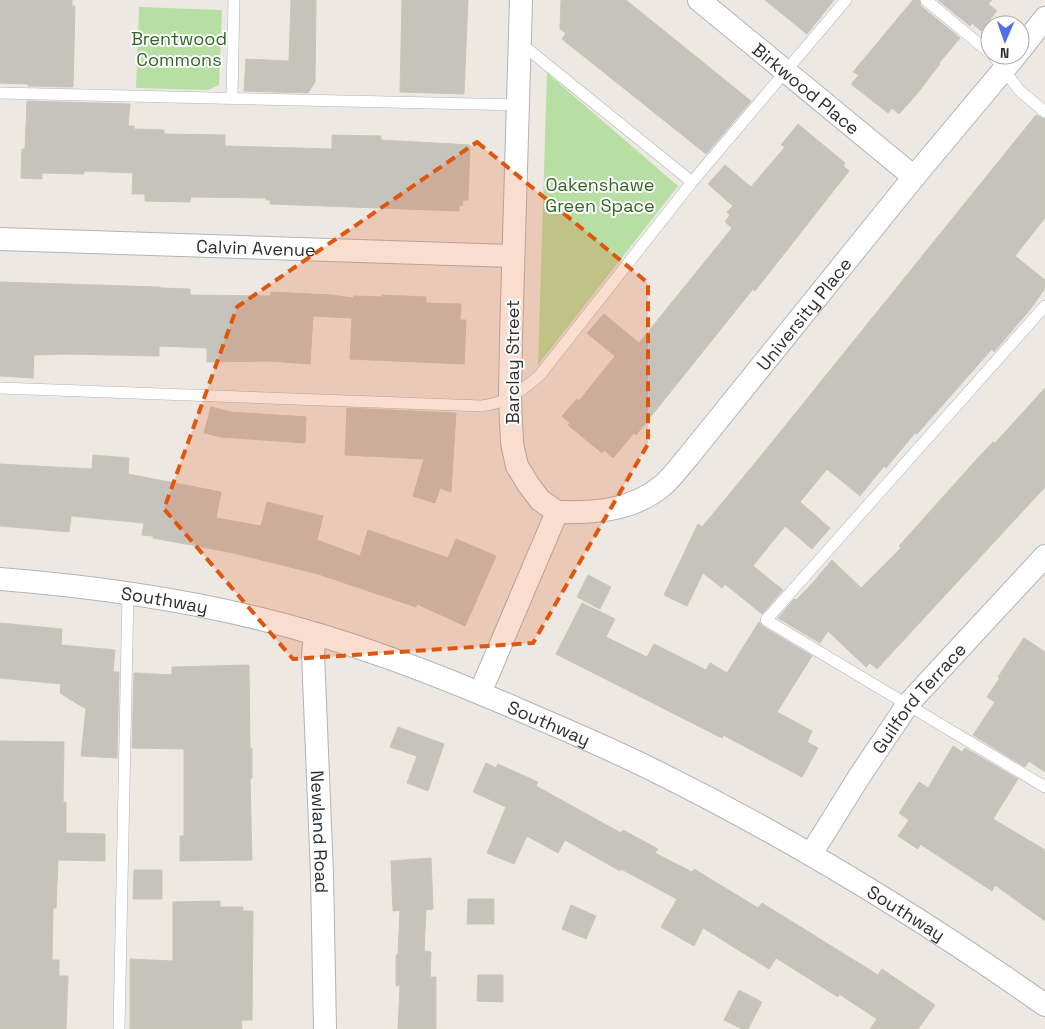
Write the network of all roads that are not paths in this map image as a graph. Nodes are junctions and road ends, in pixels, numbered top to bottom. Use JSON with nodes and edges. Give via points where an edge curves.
{"nodes":[{"id":1,"x":234,"y":0,"type":"edge"},
{"id":2,"x":520,"y":0,"type":"edge"},
{"id":3,"x":698,"y":0,"type":"edge"},
{"id":4,"x":846,"y":0,"type":"edge"},
{"id":5,"x":926,"y":0,"type":"edge"},
{"id":6,"x":1045,"y":18,"type":"edge"},
{"id":7,"x":1030,"y":37,"type":"edge"},
{"id":8,"x":519,"y":42,"type":"junction"},
{"id":9,"x":980,"y":42,"type":"edge"},
{"id":10,"x":996,"y":65,"type":"edge"},
{"id":11,"x":1005,"y":65,"type":"edge"},
{"id":12,"x":785,"y":71,"type":"junction"},
{"id":13,"x":0,"y":93,"type":"edge"},
{"id":14,"x":232,"y":98,"type":"junction"},
{"id":15,"x":517,"y":105,"type":"junction"},
{"id":16,"x":1045,"y":112,"type":"edge"},
{"id":17,"x":914,"y":177,"type":"junction"},
{"id":18,"x":692,"y":182,"type":"junction"},
{"id":19,"x":0,"y":239,"type":"edge"},
{"id":20,"x":512,"y":256,"type":"junction"},
{"id":21,"x":1045,"y":306,"type":"edge"},
{"id":22,"x":0,"y":388,"type":"edge"},
{"id":23,"x":510,"y":398,"type":"junction"},
{"id":24,"x":556,"y":512,"type":"junction"},
{"id":25,"x":1044,"y":558,"type":"edge"},
{"id":26,"x":0,"y":579,"type":"edge"},
{"id":27,"x":128,"y":593,"type":"junction"},
{"id":28,"x":315,"y":634,"type":"junction"},
{"id":29,"x":480,"y":693,"type":"junction"},
{"id":30,"x":908,"y":704,"type":"junction"},
{"id":31,"x":1045,"y":787,"type":"edge"},
{"id":32,"x":811,"y":854,"type":"junction"},
{"id":33,"x":1045,"y":1005,"type":"edge"},
{"id":34,"x":119,"y":1029,"type":"edge"},
{"id":35,"x":325,"y":1029,"type":"edge"}],
"edges":[{"from":1,"to":14,"type":"lane"},
{"from":2,"to":8,"type":"street","name":"Barclay Street"},
{"from":3,"to":12,"type":"street","name":"Birkwood Place"},
{"from":4,"to":12,"type":"lane"},
{"from":5,"to":9,"type":"lane"},
{"from":6,"to":7,"type":"street"},
{"from":8,"to":15,"type":"street","name":"Barclay Street"},
{"from":8,"to":18,"type":"lane"},
{"from":10,"to":17,"type":"street","name":"University Place"},
{"from":11,"to":16,"type":"lane","via":[[1019,90]]},
{"from":12,"to":17,"type":"street","name":"Birkwood Place"},
{"from":12,"to":18,"type":"lane"},
{"from":13,"to":14,"type":"lane"},
{"from":14,"to":15,"type":"lane"},
{"from":15,"to":20,"type":"street","name":"Barclay Street"},
{"from":17,"to":24,"type":"street","name":"University Place","via":[[662,486],[642,500],[617,508],[587,513]]},
{"from":18,"to":23,"type":"lane","via":[[540,375]]},
{"from":19,"to":20,"type":"street","name":"Calvin Avenue"},
{"from":20,"to":23,"type":"street","name":"Barclay Street"},
{"from":21,"to":30,"type":"lane","via":[[766,620]]},
{"from":22,"to":23,"type":"lane","via":[[482,406]]},
{"from":23,"to":24,"type":"street","name":"Barclay Street","via":[[512,443],[517,466],[540,500]]},
{"from":24,"to":29,"type":"street"},
{"from":25,"to":30,"type":"street","name":"Guilford Terrace"},
{"from":26,"to":27,"type":"street","name":"Southway"},
{"from":27,"to":28,"type":"street","name":"Southway","via":[[242,614]]},
{"from":27,"to":34,"type":"lane"},
{"from":28,"to":29,"type":"street","name":"Southway","via":[[396,660]]},
{"from":28,"to":35,"type":"street","name":"Newland Road","via":[[313,654]]},
{"from":29,"to":32,"type":"street","name":"Southway","via":[[652,770]]},
{"from":30,"to":31,"type":"lane"},
{"from":30,"to":32,"type":"street","name":"Guilford Terrace"},
{"from":32,"to":33,"type":"street","name":"Southway","via":[[968,951]]}]}
